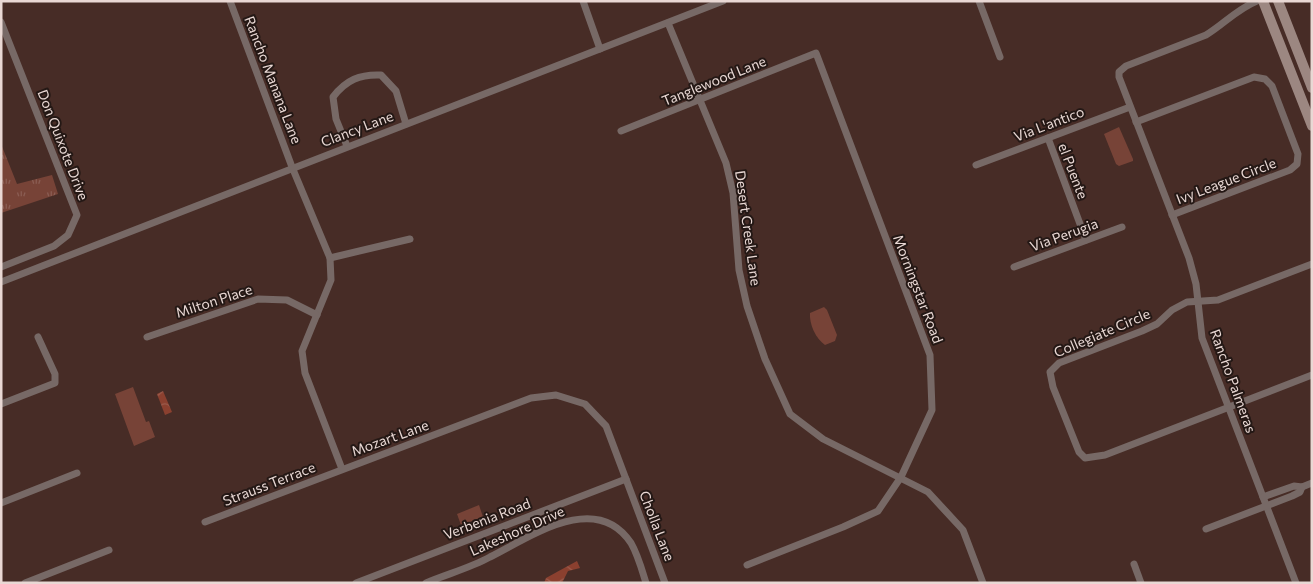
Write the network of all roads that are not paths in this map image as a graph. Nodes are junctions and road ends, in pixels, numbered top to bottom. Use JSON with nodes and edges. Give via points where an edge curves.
{"nodes":[{"id":1,"x":230,"y":1,"type":"edge"},
{"id":2,"x":583,"y":1,"type":"edge"},
{"id":3,"x":723,"y":1,"type":"edge"},
{"id":4,"x":979,"y":1,"type":"edge"},
{"id":5,"x":1257,"y":1,"type":"edge"},
{"id":6,"x":1263,"y":1,"type":"edge"},
{"id":7,"x":1278,"y":1,"type":"edge"},
{"id":8,"x":1,"y":22,"type":"edge"},
{"id":9,"x":668,"y":23,"type":"junction"},
{"id":10,"x":600,"y":49,"type":"junction"},
{"id":11,"x":816,"y":53,"type":"joint"},
{"id":12,"x":1000,"y":58,"type":"dead end"},
{"id":13,"x":1312,"y":88,"type":"edge"},
{"id":14,"x":699,"y":101,"type":"junction"},
{"id":15,"x":1130,"y":107,"type":"junction"},
{"id":16,"x":1136,"y":122,"type":"junction"},
{"id":17,"x":406,"y":124,"type":"junction"},
{"id":18,"x":1312,"y":126,"type":"edge"},
{"id":19,"x":621,"y":131,"type":"dead end"},
{"id":20,"x":1048,"y":138,"type":"junction"},
{"id":21,"x":347,"y":146,"type":"junction"},
{"id":22,"x":976,"y":165,"type":"dead end"},
{"id":23,"x":292,"y":168,"type":"junction"},
{"id":24,"x":1172,"y":215,"type":"junction"},
{"id":25,"x":1122,"y":227,"type":"dead end"},
{"id":26,"x":410,"y":239,"type":"dead end"},
{"id":27,"x":1086,"y":240,"type":"junction"},
{"id":28,"x":330,"y":258,"type":"junction"},
{"id":29,"x":1312,"y":264,"type":"edge"},
{"id":30,"x":1,"y":267,"type":"edge"},
{"id":31,"x":1014,"y":267,"type":"dead end"},
{"id":32,"x":1,"y":282,"type":"edge"},
{"id":33,"x":1197,"y":300,"type":"junction"},
{"id":34,"x":317,"y":315,"type":"junction"},
{"id":35,"x":38,"y":337,"type":"dead end"},
{"id":36,"x":147,"y":337,"type":"dead end"},
{"id":37,"x":1312,"y":375,"type":"edge"},
{"id":38,"x":1,"y":404,"type":"edge"},
{"id":39,"x":1229,"y":407,"type":"junction"},
{"id":40,"x":342,"y":470,"type":"junction"},
{"id":41,"x":77,"y":473,"type":"dead end"},
{"id":42,"x":901,"y":477,"type":"junction"},
{"id":43,"x":626,"y":479,"type":"junction"},
{"id":44,"x":1312,"y":483,"type":"edge"},
{"id":45,"x":1302,"y":487,"type":"junction"},
{"id":46,"x":1286,"y":490,"type":"junction"},
{"id":47,"x":1263,"y":497,"type":"junction"},
{"id":48,"x":1288,"y":497,"type":"junction"},
{"id":49,"x":1,"y":503,"type":"edge"},
{"id":50,"x":1266,"y":506,"type":"junction"},
{"id":51,"x":205,"y":522,"type":"dead end"},
{"id":52,"x":1206,"y":529,"type":"dead end"},
{"id":53,"x":109,"y":550,"type":"dead end"},
{"id":54,"x":1134,"y":564,"type":"dead end"},
{"id":55,"x":747,"y":565,"type":"dead end"},
{"id":56,"x":25,"y":583,"type":"edge"},
{"id":57,"x":356,"y":583,"type":"edge"},
{"id":58,"x":426,"y":583,"type":"edge"},
{"id":59,"x":646,"y":583,"type":"edge"},
{"id":60,"x":666,"y":583,"type":"edge"},
{"id":61,"x":983,"y":583,"type":"edge"},
{"id":62,"x":1141,"y":583,"type":"edge"},
{"id":63,"x":1296,"y":583,"type":"edge"}],
"edges":[{"from":1,"to":23,"type":"street","name":"Rancho Manana Lane"},
{"from":2,"to":10,"type":"street"},
{"from":3,"to":9,"type":"street","name":"Clancy Lane"},
{"from":4,"to":12,"type":"street"},
{"from":5,"to":15,"type":"street","name":"Rancho Palmeras","via":[[1235,12],[1206,35],[1126,66],[1120,72]]},
{"from":6,"to":18,"type":"main road"},
{"from":7,"to":13,"type":"main road"},
{"from":8,"to":30,"type":"street","name":"Don Quixote Drive","via":[[76,215],[68,235],[54,246]]},
{"from":9,"to":10,"type":"street","name":"Clancy Lane"},
{"from":9,"to":14,"type":"street","name":"Desert Creek Lane"},
{"from":10,"to":17,"type":"street","name":"Clancy Lane"},
{"from":11,"to":14,"type":"street","name":"Tanglewood Lane"},
{"from":11,"to":42,"type":"street","name":"Morningstar Road","via":[[930,355],[932,410]]},
{"from":14,"to":19,"type":"street","name":"Tanglewood Lane"},
{"from":14,"to":42,"type":"street","name":"Desert Creek Lane","via":[[726,163],[733,193],[739,270],[747,306],[765,359],[790,414],[824,439]]},
{"from":15,"to":16,"type":"street","name":"Rancho Palmeras"},
{"from":15,"to":20,"type":"street","name":"Via L'antico"},
{"from":16,"to":24,"type":"street","name":"Rancho Palmeras"},
{"from":16,"to":24,"type":"street","name":"Ivy League Circle","via":[[1254,77],[1265,79],[1272,86],[1298,154],[1297,164],[1290,170]]},
{"from":17,"to":21,"type":"street","name":"Clancy Lane"},
{"from":17,"to":21,"type":"street","via":[[396,91],[381,75],[369,74],[344,84],[334,97],[336,119]]},
{"from":20,"to":22,"type":"street","name":"Via L'antico"},
{"from":20,"to":27,"type":"street","name":"el Puente"},
{"from":21,"to":23,"type":"street","name":"Clancy Lane"},
{"from":23,"to":28,"type":"street","name":"Mozart Lane"},
{"from":23,"to":32,"type":"street","name":"Clancy Lane"},
{"from":24,"to":33,"type":"street","name":"Rancho Palmeras","via":[[1189,258]]},
{"from":25,"to":27,"type":"street","name":"Via Perugia"},
{"from":26,"to":28,"type":"street"},
{"from":27,"to":31,"type":"street","name":"Via Perugia"},
{"from":28,"to":34,"type":"street","name":"Mozart Lane","via":[[331,280]]},
{"from":29,"to":33,"type":"street","via":[[1218,300]]},
{"from":33,"to":39,"type":"street","name":"Rancho Palmeras","via":[[1202,338]]},
{"from":33,"to":39,"type":"street","name":"Collegiate Circle","via":[[1172,310],[1157,324],[1142,331],[1059,363],[1050,372],[1050,378],[1084,458],[1105,454]]},
{"from":34,"to":36,"type":"street","name":"Milton Place","via":[[287,300],[258,299]]},
{"from":34,"to":40,"type":"street","name":"Mozart Lane","via":[[302,351],[305,373]]},
{"from":35,"to":38,"type":"street","via":[[55,374],[55,383]]},
{"from":37,"to":39,"type":"street"},
{"from":39,"to":47,"type":"street","name":"Rancho Palmeras"},
{"from":40,"to":43,"type":"street","name":"Mozart Lane","via":[[531,398],[556,395],[585,404],[606,426]]},
{"from":40,"to":51,"type":"street","name":"Strauss Terrace"},
{"from":41,"to":49,"type":"street"},
{"from":42,"to":55,"type":"street","name":"Morningstar Road","via":[[878,511]]},
{"from":42,"to":61,"type":"street","name":"Desert Creek Lane","via":[[928,492],[962,530]]},
{"from":43,"to":57,"type":"street","name":"Verbenia Road"},
{"from":43,"to":60,"type":"street","name":"Cholla Lane"},
{"from":44,"to":45,"type":"street"},
{"from":45,"to":46,"type":"street"},
{"from":45,"to":48,"type":"street","via":[[1300,492]]},
{"from":46,"to":47,"type":"street"},
{"from":46,"to":48,"type":"street"},
{"from":47,"to":50,"type":"street","name":"Rancho Palmeras"},
{"from":48,"to":50,"type":"street"},
{"from":50,"to":52,"type":"street"},
{"from":50,"to":63,"type":"street","name":"Rancho Palmeras"},
{"from":53,"to":56,"type":"street"},
{"from":54,"to":62,"type":"street"},
{"from":58,"to":59,"type":"street","name":"Lakeshore Drive","via":[[549,528],[587,518],[601,521],[623,534],[635,552]]}]}
